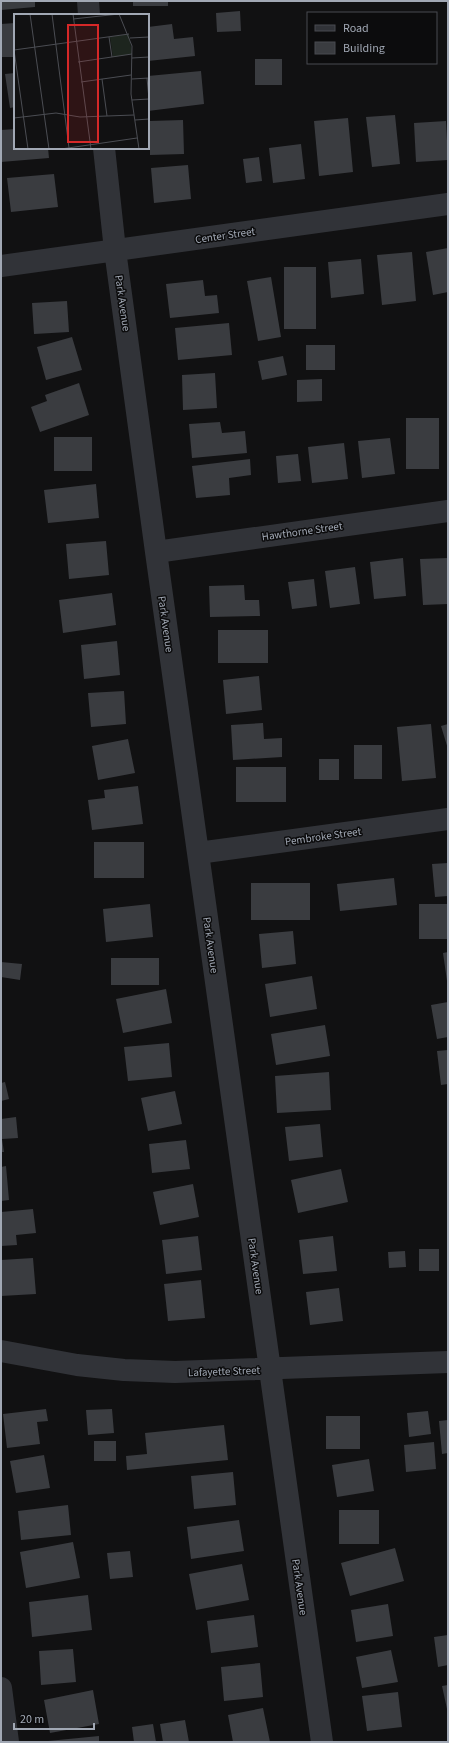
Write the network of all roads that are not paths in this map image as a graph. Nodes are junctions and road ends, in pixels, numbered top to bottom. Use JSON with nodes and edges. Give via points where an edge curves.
{"nodes":[{"id":1,"x":88,"y":1,"type":"edge"},
{"id":2,"x":89,"y":14,"type":"edge"},
{"id":3,"x":104,"y":149,"type":"edge"},
{"id":4,"x":448,"y":204,"type":"edge"},
{"id":5,"x":116,"y":250,"type":"junction"},
{"id":6,"x":1,"y":266,"type":"edge"},
{"id":7,"x":448,"y":511,"type":"edge"},
{"id":8,"x":156,"y":552,"type":"junction"},
{"id":9,"x":448,"y":819,"type":"edge"},
{"id":10,"x":198,"y":853,"type":"junction"},
{"id":11,"x":1,"y":1351,"type":"edge"},
{"id":12,"x":448,"y":1362,"type":"edge"},
{"id":13,"x":270,"y":1369,"type":"junction"},
{"id":14,"x":1,"y":1688,"type":"edge"},
{"id":15,"x":8,"y":1742,"type":"edge"},
{"id":16,"x":322,"y":1742,"type":"edge"}],
"edges":[{"from":1,"to":2,"type":"street"},
{"from":3,"to":5,"type":"street","name":"Park Avenue"},
{"from":4,"to":5,"type":"street","name":"Center Street"},
{"from":5,"to":6,"type":"street","name":"Center Street"},
{"from":5,"to":8,"type":"street","name":"Park Avenue"},
{"from":7,"to":8,"type":"street","name":"Hawthorne Street"},
{"from":8,"to":10,"type":"street","name":"Park Avenue"},
{"from":9,"to":10,"type":"street","name":"Pembroke Street"},
{"from":10,"to":13,"type":"street","name":"Park Avenue"},
{"from":11,"to":13,"type":"street","name":"Lafayette Street","via":[[77,1365],[124,1370],[175,1372]]},
{"from":12,"to":13,"type":"street","name":"Lafayette Street"},
{"from":13,"to":16,"type":"street","name":"Park Avenue"},
{"from":14,"to":15,"type":"street"}]}
